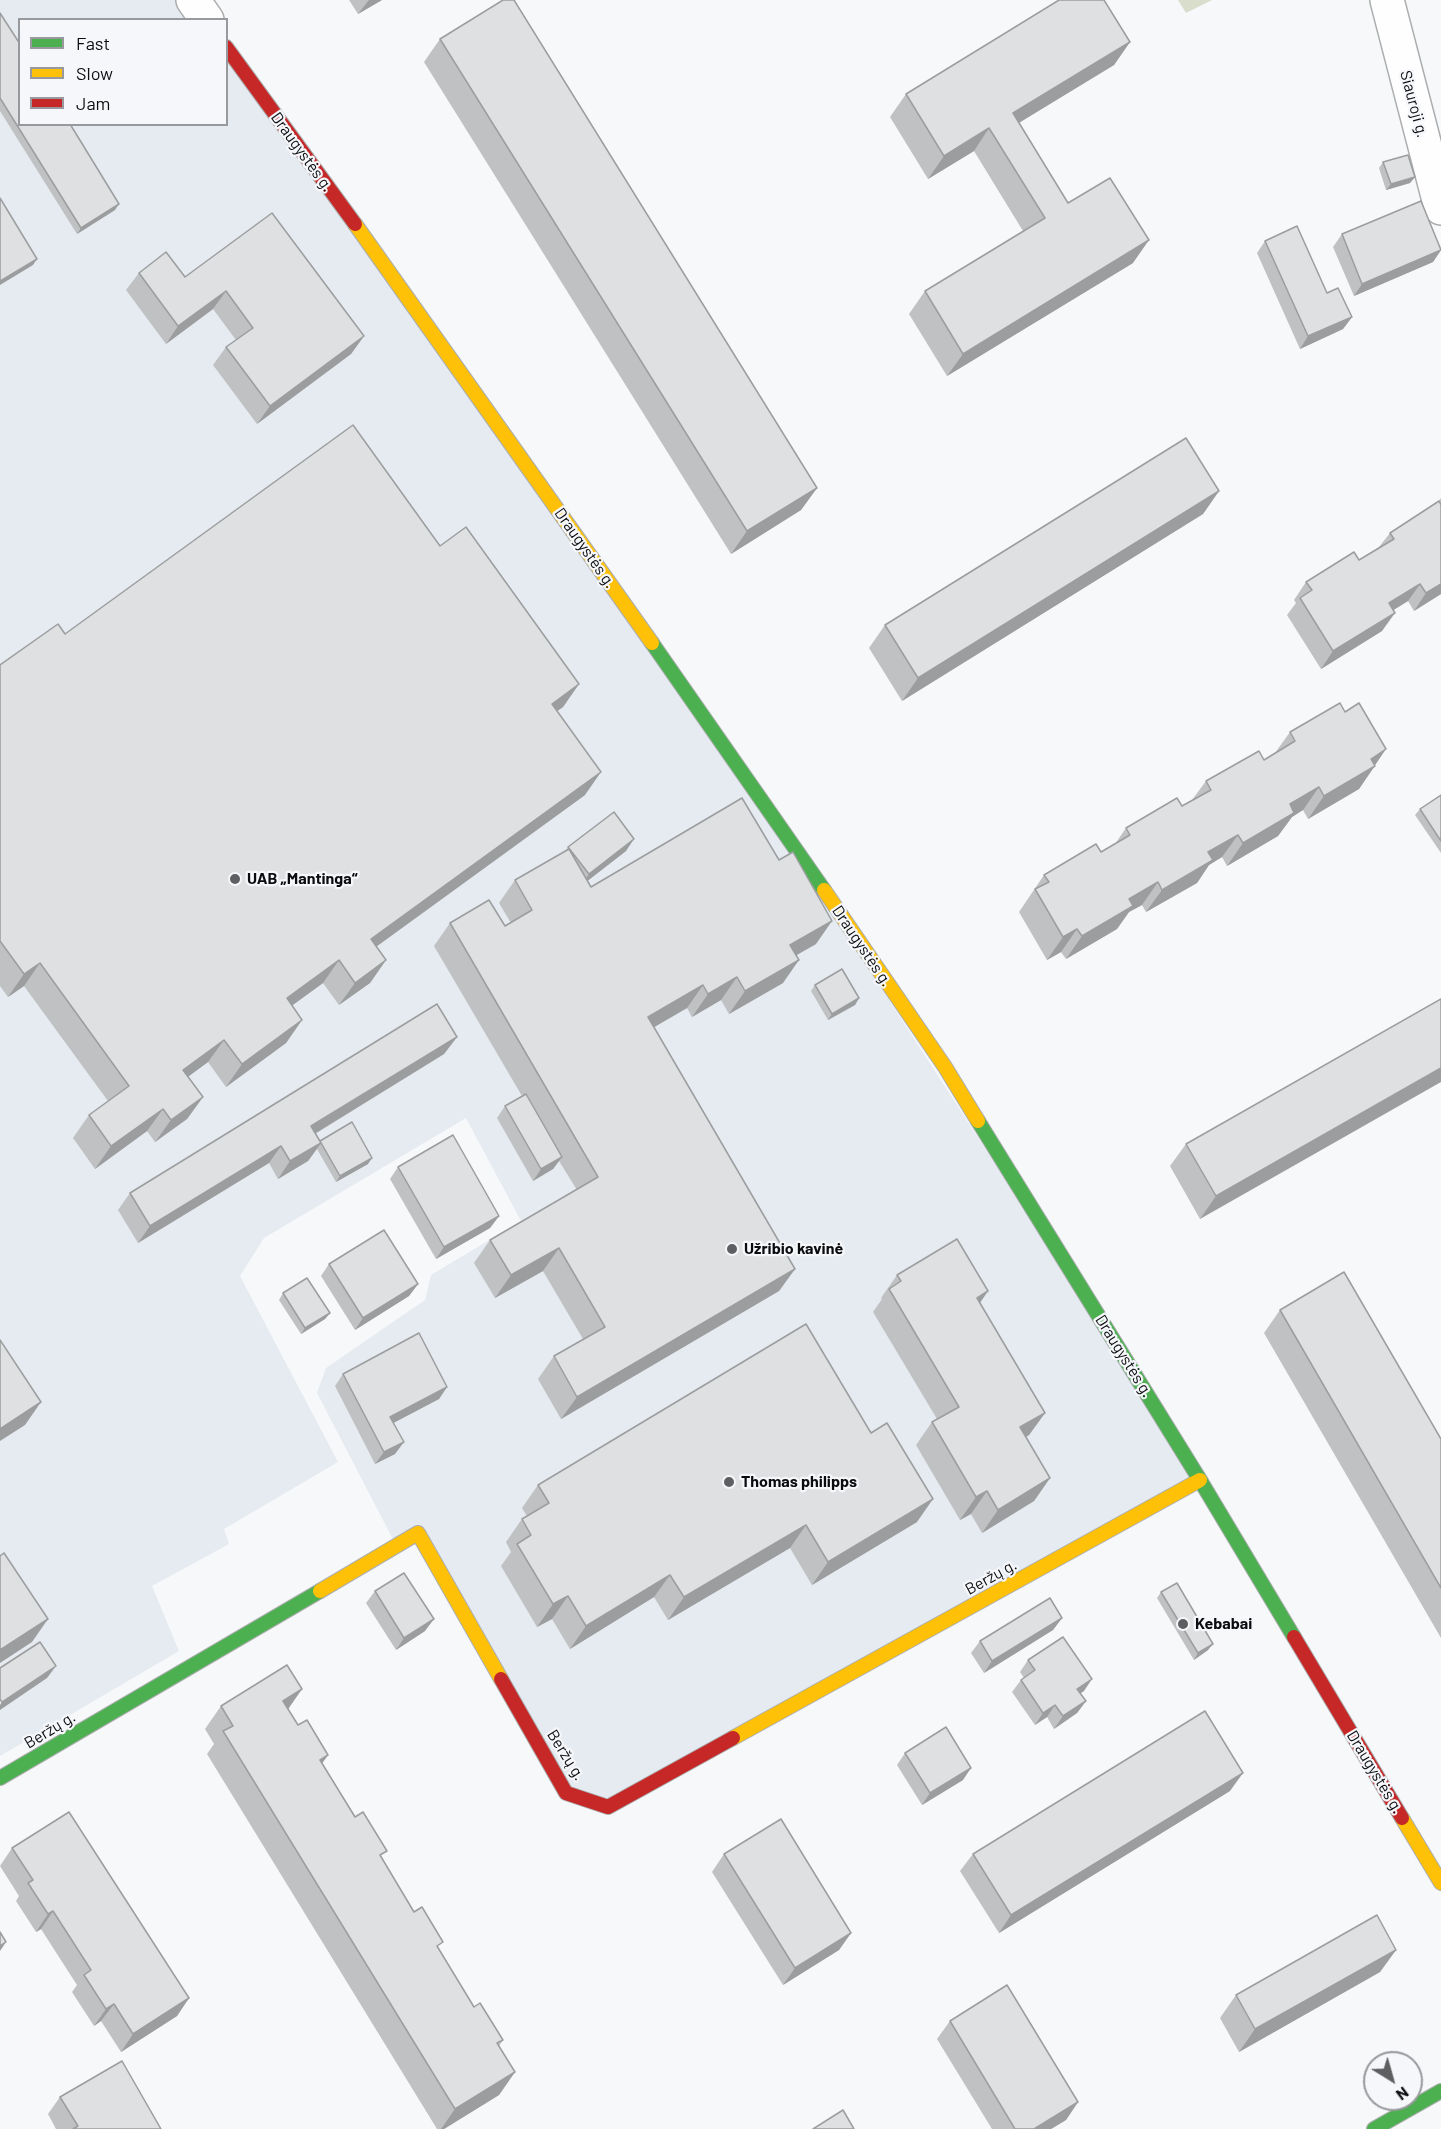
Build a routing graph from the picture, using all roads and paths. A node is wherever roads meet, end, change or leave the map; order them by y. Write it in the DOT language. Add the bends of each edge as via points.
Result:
graph roads {
  1 [pos="193,0"];
  2 [pos="1387,0"];
  3 [pos="206,18"];
  4 [pos="228,50"];
  5 [pos="1441,208"];
  6 [pos="1200,1480"];
  7 [pos="0,1778"];
  8 [pos="1441,1883"];
  9 [pos="1441,2091"];
  10 [pos="1374,2129"];
  1 -- 3 [label="street"];
  2 -- 5 [label="street, Siauroji g."];
  4 -- 6 [label="street, Draugystės g." via="712,727 945,1067"];
  6 -- 7 [label="street, Beržų g." via="608,1807 567,1793 418,1533"];
  6 -- 8 [label="street, Draugystės g."];
  9 -- 10 [label="street"];
}
